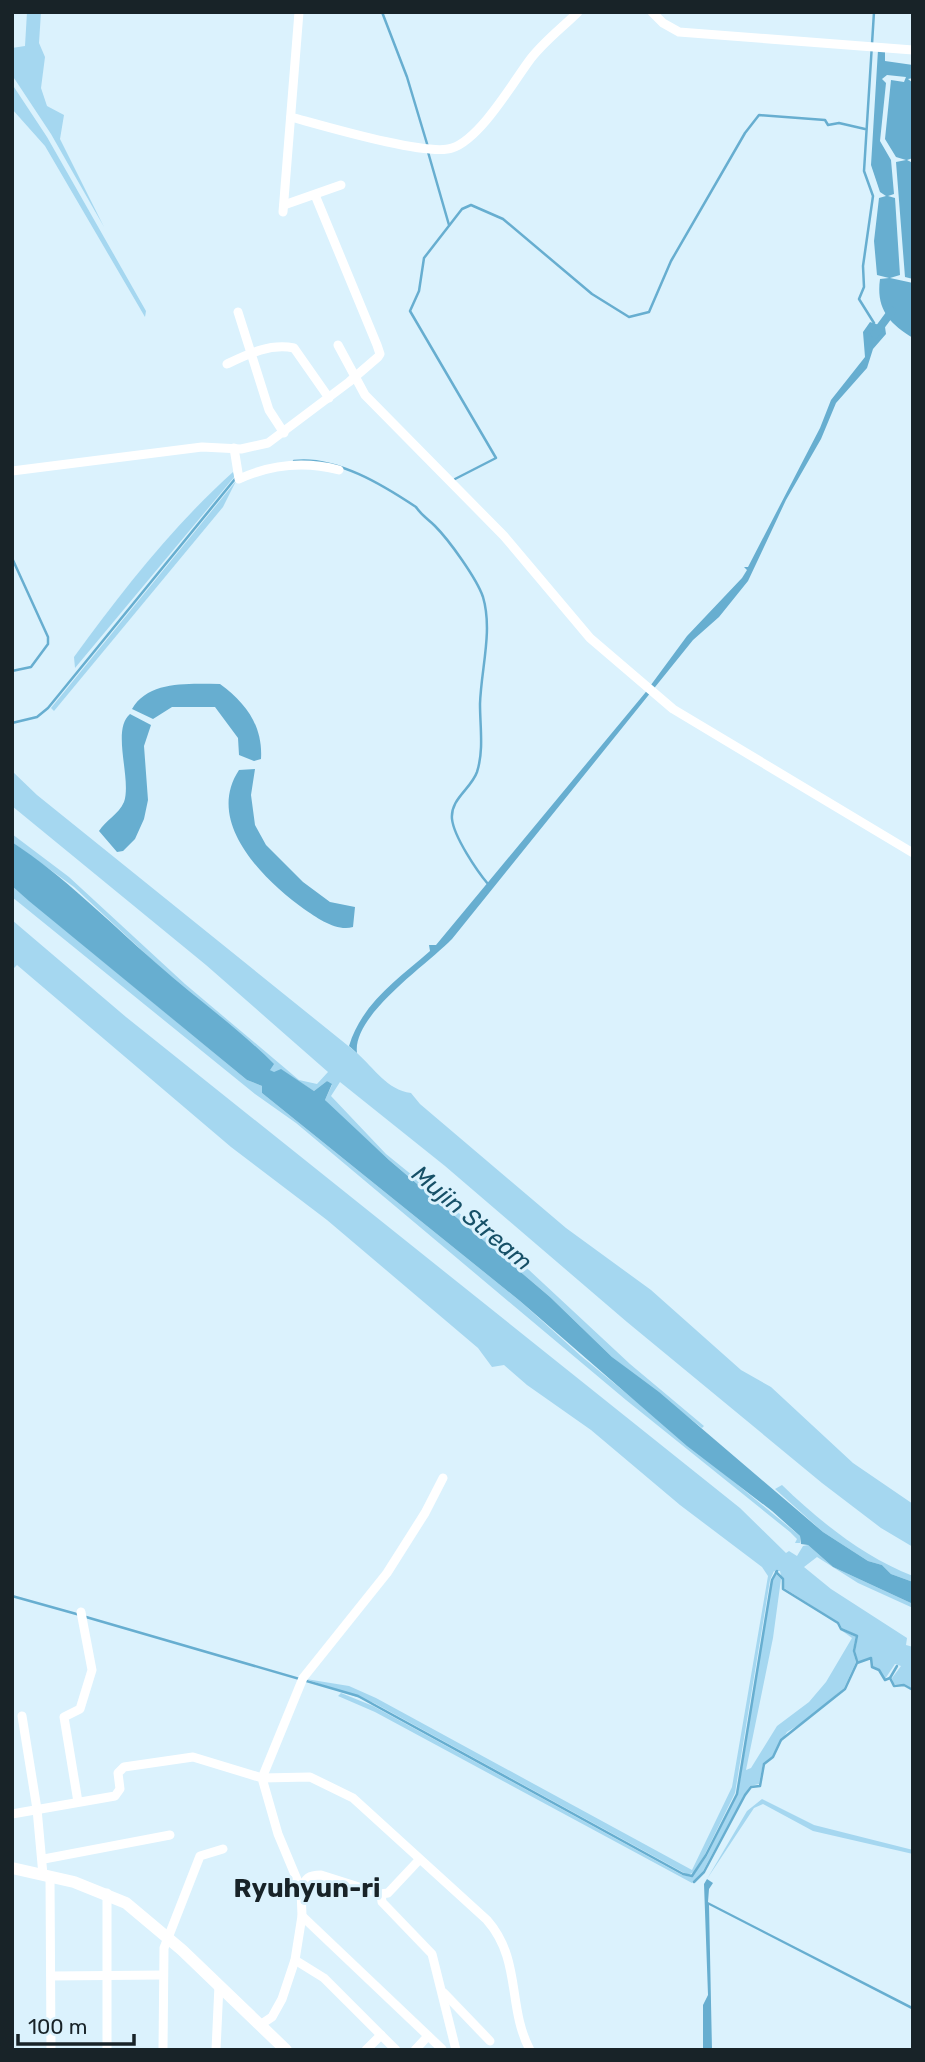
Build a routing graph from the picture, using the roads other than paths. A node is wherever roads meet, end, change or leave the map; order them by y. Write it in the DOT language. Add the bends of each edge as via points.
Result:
graph roads {
  1 [pos="299,12"];
  2 [pos="578,12"];
  3 [pos="652,12"];
  4 [pos="913,50"];
  5 [pos="291,117"];
  6 [pos="341,185"];
  7 [pos="315,195"];
  8 [pos="238,312"];
  9 [pos="338,345"];
  10 [pos="249,353"];
  11 [pos="227,364"];
  12 [pos="354,377"];
  13 [pos="329,398"];
  14 [pos="284,433"];
  15 [pos="234,448"];
  16 [pos="339,470"];
  17 [pos="12,471"];
  18 [pos="913,853"];
  19 [pos="443,1478"];
  20 [pos="81,1616"];
  21 [pos="22,1716"];
  22 [pos="262,1778"];
  23 [pos="78,1802"];
  24 [pos="37,1809"];
  25 [pos="12,1814"];
  26 [pos="170,1835"];
  27 [pos="223,1849"];
  28 [pos="44,1859"];
  29 [pos="419,1860"];
  30 [pos="12,1868"];
  31 [pos="47,1875"];
  32 [pos="301,1889"];
  33 [pos="107,1894"];
  34 [pos="381,1894"];
  35 [pos="302,1916"];
  36 [pos="167,1938"];
  37 [pos="295,1960"];
  38 [pos="107,1975"];
  39 [pos="163,1975"];
  40 [pos="51,1976"];
  41 [pos="219,1985"];
  42 [pos="443,1992"];
  43 [pos="260,2025"];
  44 [pos="381,2035"];
  45 [pos="428,2036"];
  46 [pos="491,2040"];
  47 [pos="442,2049"];
  48 [pos="51,2050"];
  49 [pos="107,2050"];
  50 [pos="163,2050"];
  51 [pos="216,2050"];
  52 [pos="286,2050"];
  53 [pos="366,2050"];
  54 [pos="396,2050"];
  55 [pos="415,2050"];
  56 [pos="456,2050"];
  57 [pos="530,2050"];
  1 -- 5 [label="street"];
  2 -- 5 [label="street" via="529,60 499,102 455,148 431,149"];
  3 -- 4 [label="street" via="679,32"];
  5 -- 7 [label="street" via="283,209"];
  6 -- 7 [label="street"];
  7 -- 12 [label="street" via="380,354"];
  8 -- 10 [label="street"];
  9 -- 12 [label="street"];
  10 -- 11 [label="street"];
  10 -- 13 [label="street" via="276,346 294,348"];
  10 -- 14 [label="street" via="269,410"];
  12 -- 13 [label="street"];
  12 -- 18 [label="street" via="365,395 504,536 590,638 652,692"];
  13 -- 14 [label="street"];
  14 -- 15 [label="street" via="268,443"];
  15 -- 16 [label="street" via="238,476 302,463"];
  15 -- 17 [label="street" via="202,447"];
  19 -- 22 [label="street" via="387,1573 302,1680"];
  20 -- 23 [label="street" via="92,1670 80,1709 64,1717"];
  21 -- 24 [label="street"];
  22 -- 23 [label="street" via="181,1757 124,1766 118,1773 116,1796"];
  22 -- 29 [label="street" via="302,1776 333,1786 353,1798"];
  22 -- 32 [label="street" via="278,1835"];
  23 -- 24 [label="street"];
  24 -- 25 [label="street"];
  24 -- 28 [label="street"];
  26 -- 28 [label="street"];
  27 -- 36 [label="street" via="200,1856"];
  28 -- 31 [label="street"];
  29 -- 34 [label="street"];
  29 -- 57 [label="street" via="500,1935"];
  30 -- 31 [label="main road"];
  31 -- 33 [label="main road"];
  31 -- 40 [label="street"];
  32 -- 34 [label="street" via="311,1875 321,1875"];
  32 -- 35 [label="street"];
  33 -- 36 [label="main road" via="126,1903"];
  33 -- 38 [label="street"];
  34 -- 42 [label="street" via="382,1902 432,1954"];
  35 -- 37 [label="street"];
  35 -- 45 [label="street"];
  36 -- 39 [label="street"];
  36 -- 41 [label="main road"];
  37 -- 43 [label="street" via="272,2017"];
  37 -- 44 [label="street" via="324,1979"];
  38 -- 39 [label="street"];
  38 -- 40 [label="street"];
  38 -- 49 [label="street"];
  39 -- 50 [label="street"];
  40 -- 48 [label="street"];
  41 -- 43 [label="main road"];
  41 -- 51 [label="street"];
  42 -- 46 [label="street"];
  42 -- 56 [label="street"];
  43 -- 52 [label="main road"];
  44 -- 53 [label="street"];
  44 -- 54 [label="street"];
  45 -- 47 [label="street"];
  45 -- 55 [label="street"];
}
